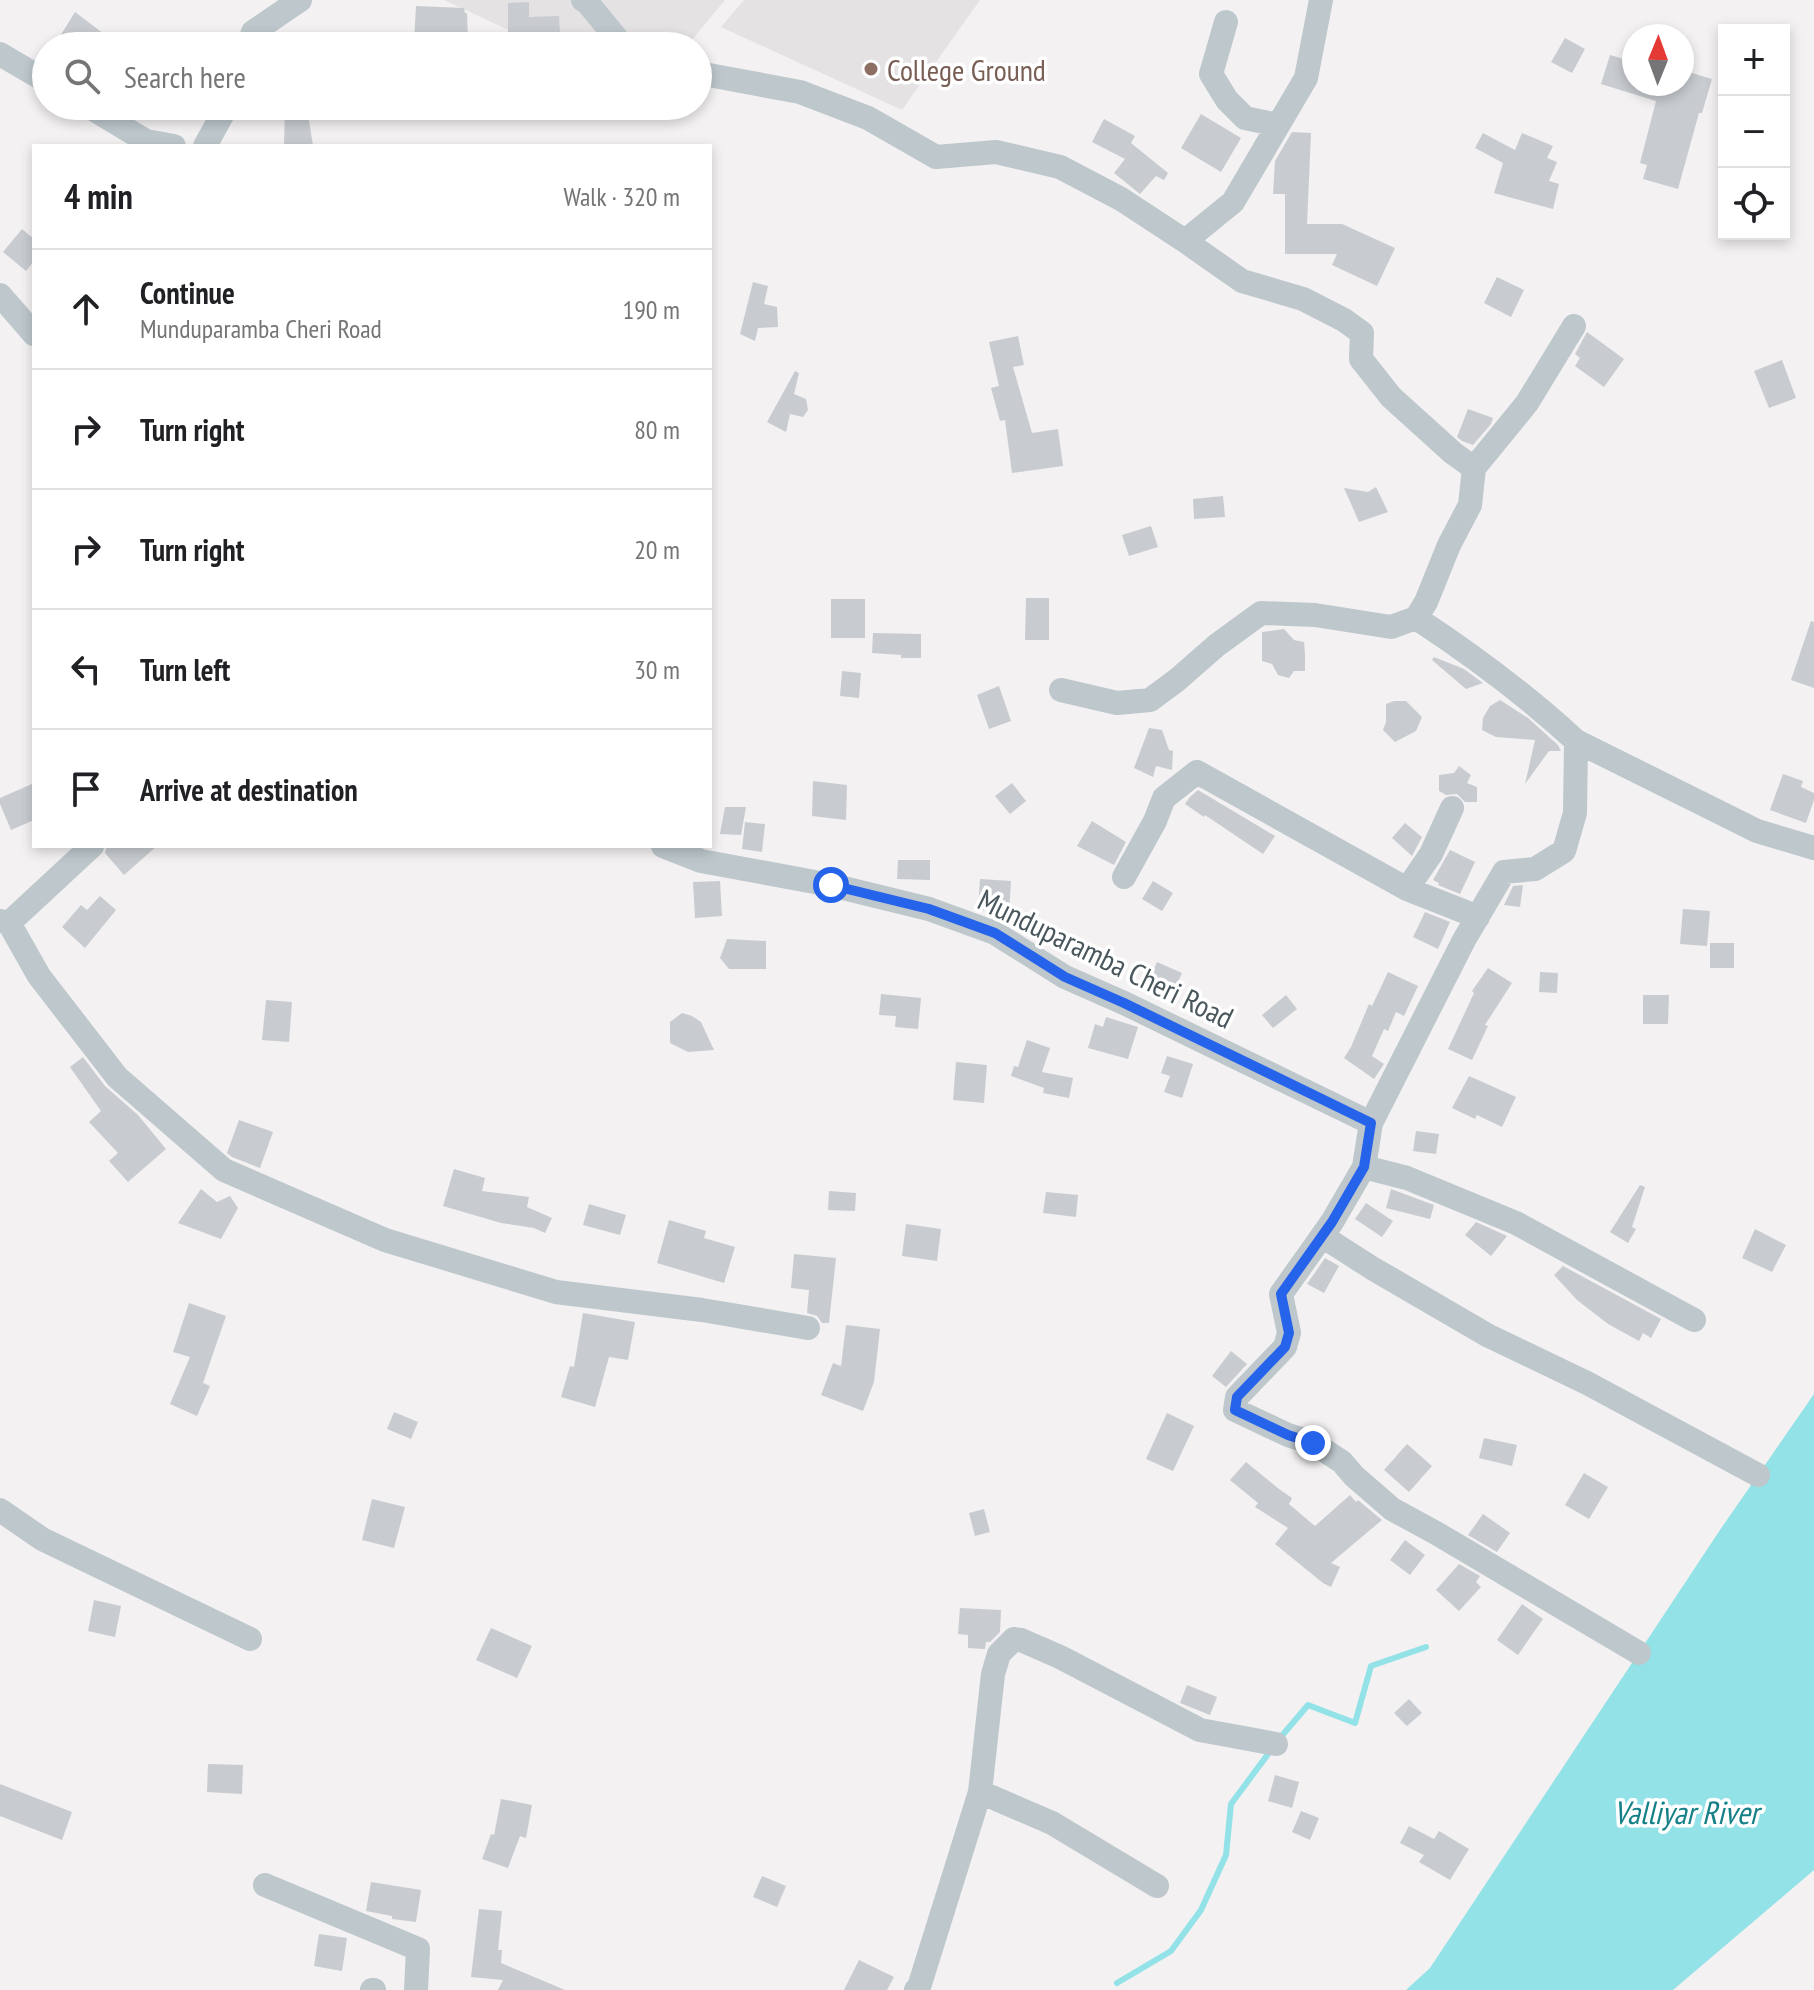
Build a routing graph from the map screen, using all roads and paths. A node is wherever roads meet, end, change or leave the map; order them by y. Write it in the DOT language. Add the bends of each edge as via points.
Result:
graph roads {
  1 [pos="300,0"];
  2 [pos="583,0"];
  3 [pos="1321,0"];
  4 [pos="1226,22"];
  5 [pos="253,32"];
  6 [pos="611,32"];
  7 [pos="0,54"];
  8 [pos="32,73"];
  9 [pos="712,76"];
  10 [pos="111,120"];
  11 [pos="219,120"];
  12 [pos="1278,125"];
  13 [pos="163,144"];
  14 [pos="206,144"];
  15 [pos="1185,241"];
  16 [pos="0,295"];
  17 [pos="1574,326"];
  18 [pos="32,332"];
  19 [pos="1474,468"];
  20 [pos="1416,618"];
  21 [pos="1061,690"];
  22 [pos="1576,741"];
  23 [pos="1452,808"];
  24 [pos="90,848"];
  25 [pos="668,848"];
  26 [pos="1814,848"];
  27 [pos="1124,877"];
  28 [pos="1407,889"];
  29 [pos="1478,917"];
  30 [pos="4,922"];
  31 [pos="1371,1123"];
  32 [pos="1364,1167"];
  33 [pos="1322,1236"];
  34 [pos="1694,1320"];
  35 [pos="808,1328"];
  36 [pos="1758,1475"];
  37 [pos="0,1510"];
  38 [pos="250,1639"];
  39 [pos="1639,1653"];
  40 [pos="1276,1744"];
  41 [pos="980,1792"];
  42 [pos="265,1885"];
  43 [pos="1157,1886"];
  44 [pos="416,1990"];
  45 [pos="916,1990"];
  1 -- 5 [label="street"];
  2 -- 6 [label="street"];
  3 -- 12 [label="street" via="1306,78"];
  4 -- 12 [label="street" via="1211,74 1245,118"];
  7 -- 8 [label="street"];
  9 -- 15 [label="street" via="800,92 868,118 936,157 996,152 1060,167"];
  10 -- 13 [label="street" via="146,141"];
  11 -- 14 [label="street"];
  12 -- 15 [label="street" via="1233,202"];
  15 -- 19 [label="street" via="1242,281 1303,299 1362,333 1361,359 1391,397"];
  16 -- 18 [label="street"];
  17 -- 19 [label="street" via="1527,403"];
  19 -- 20 [label="street" via="1470,505"];
  20 -- 21 [label="street" via="1391,627 1261,613 1150,700 1117,703"];
  20 -- 22 [label="street" via="1471,654"];
  22 -- 26 [label="street" via="1757,831"];
  22 -- 29 [label="street" via="1575,813 1564,851 1535,869 1504,872"];
  23 -- 28 [label="street"];
  24 -- 30 [label="street"];
  25 -- 31 [label="street, Munduparamba Cheri Road" via="701,861 929,909 995,933 1065,977"];
  27 -- 28 [label="street" via="1164,798 1197,772"];
  28 -- 29 [label="street"];
  29 -- 31 [label="street"];
  30 -- 35 [label="street" via="117,1077 224,1170 385,1240 556,1292"];
  31 -- 32 [label="street"];
  32 -- 33 [label="street"];
  32 -- 34 [label="street" via="1407,1178 1516,1223"];
  33 -- 36 [label="street" via="1489,1336"];
  33 -- 39 [label="street" via="1281,1294 1289,1333 1285,1347 1237,1397 1235,1410 1313,1443 1342,1462 1392,1509"];
  37 -- 38 [label="street" via="42,1539"];
  40 -- 41 [label="street" via="1200,1730 1060,1657 1014,1639 999,1654 993,1674"];
  41 -- 43 [label="street" via="1052,1823"];
  41 -- 45 [label="street"];
  42 -- 44 [label="street" via="418,1949"];
}
